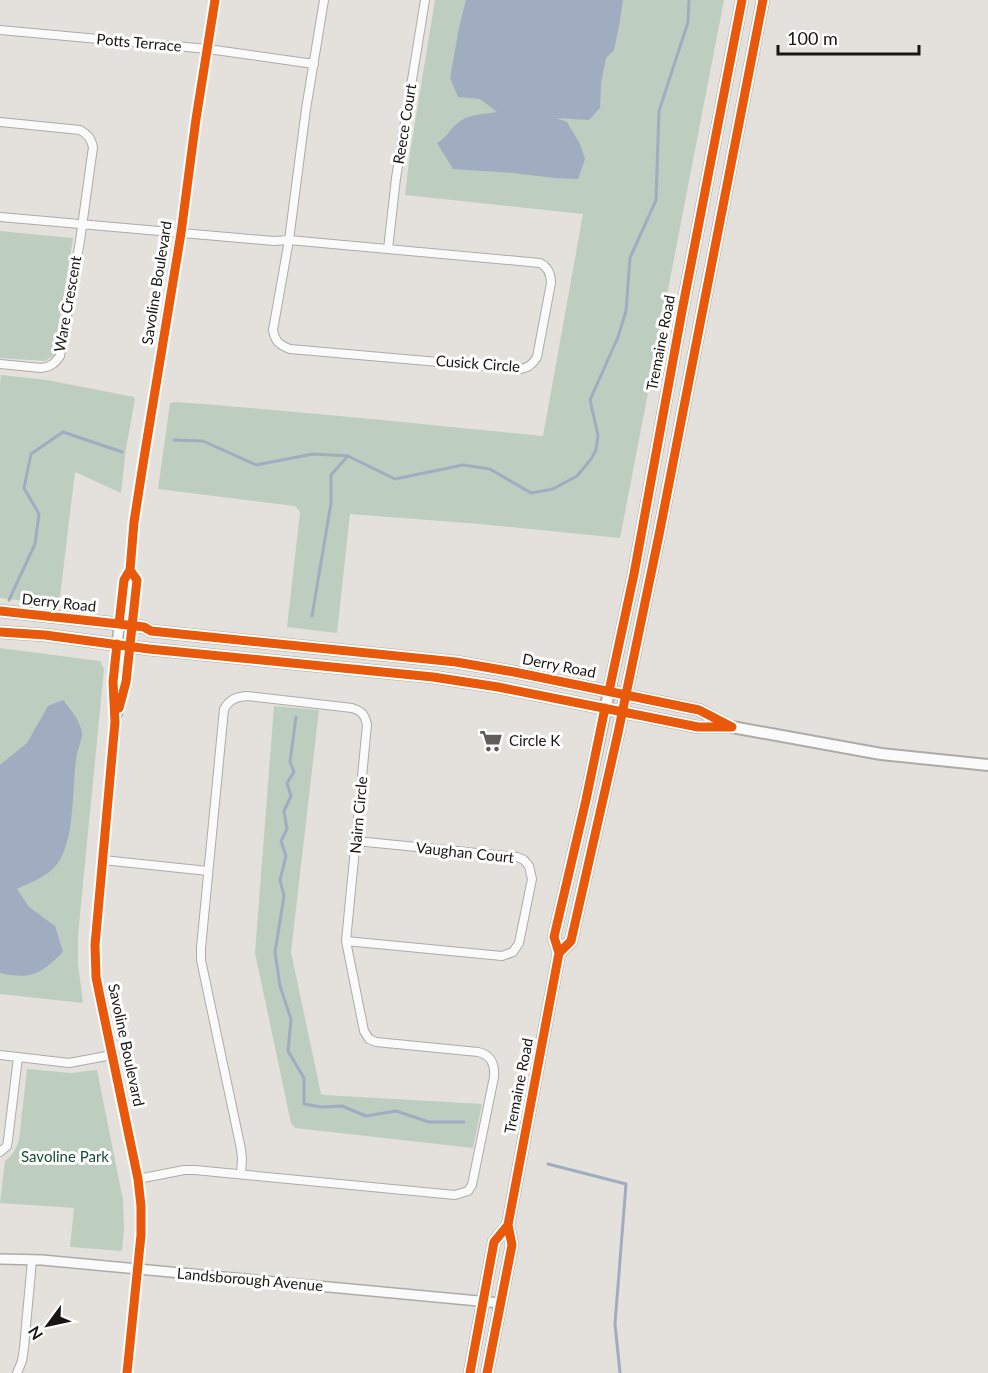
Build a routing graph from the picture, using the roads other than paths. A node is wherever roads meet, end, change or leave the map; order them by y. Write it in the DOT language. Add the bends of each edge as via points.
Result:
graph roads {
  1 [pos="215,0"];
  2 [pos="324,0"];
  3 [pos="425,0"];
  4 [pos="742,0"];
  5 [pos="763,0"];
  6 [pos="0,30"];
  7 [pos="207,49"];
  8 [pos="314,64"];
  9 [pos="0,122"];
  10 [pos="0,217"];
  11 [pos="82,225"];
  12 [pos="181,233"];
  13 [pos="289,240"];
  14 [pos="388,249"];
  15 [pos="0,364"];
  16 [pos="130,570"];
  17 [pos="0,612"];
  18 [pos="119,624"];
  19 [pos="132,626"];
  20 [pos="0,632"];
  21 [pos="117,644"];
  22 [pos="130,645"];
  23 [pos="609,691"];
  24 [pos="626,694"];
  25 [pos="605,708"];
  26 [pos="622,712"];
  27 [pos="115,722"];
  28 [pos="732,727"];
  29 [pos="988,765"];
  30 [pos="356,842"];
  31 [pos="103,860"];
  32 [pos="208,871"];
  33 [pos="346,941"];
  34 [pos="559,953"];
  35 [pos="0,1055"];
  36 [pos="112,1055"];
  37 [pos="18,1057"];
  38 [pos="0,1152"];
  39 [pos="241,1174"];
  40 [pos="138,1179"];
  41 [pos="508,1225"];
  42 [pos="0,1259"];
  43 [pos="32,1260"];
  44 [pos="138,1269"];
  45 [pos="484,1302"];
  46 [pos="500,1304"];
  47 [pos="17,1373"];
  48 [pos="128,1373"];
  49 [pos="470,1373"];
  50 [pos="487,1373"];
  1 -- 7 [label="street, Savoline Boulevard"];
  2 -- 8 [label="street"];
  3 -- 14 [label="street, Reece Court"];
  4 -- 23 [label="main road, Tremaine Road"];
  5 -- 24 [label="main road, Tremaine Road"];
  6 -- 7 [label="street, Potts Terrace"];
  7 -- 8 [label="street, Potts Terrace"];
  7 -- 12 [label="street, Savoline Boulevard"];
  8 -- 13 [label="street"];
  9 -- 11 [label="street, Ware Crescent" via="80,130 92,141"];
  10 -- 11 [label="street, Cusick Circle"];
  11 -- 12 [label="street, Cusick Circle"];
  11 -- 15 [label="street, Ware Crescent" via="60,356 48,367"];
  12 -- 13 [label="street, Cusick Circle"];
  12 -- 16 [label="street, Savoline Boulevard" via="142,468"];
  13 -- 14 [label="street, Cusick Circle"];
  13 -- 14 [label="street, Cusick Circle" via="273,330 274,338 283,346 518,369 535,361 551,283 544,266"];
  16 -- 18 [label="street, Savoline Boulevard" via="124,580"];
  16 -- 19 [label="street, Savoline Boulevard" via="137,580"];
  17 -- 18 [label="main road, Derry Road"];
  18 -- 19 [label="main road, Derry Road"];
  18 -- 21 [label="street, Savoline Boulevard"];
  19 -- 22 [label="street, Savoline Boulevard"];
  19 -- 23 [label="main road, Derry Road" via="456,662"];
  20 -- 21 [label="main road, Derry Road"];
  21 -- 22 [label="main road, Derry Road"];
  21 -- 27 [label="street, Savoline Boulevard" via="113,682"];
  22 -- 25 [label="main road, Derry Road" via="433,677"];
  22 -- 27 [label="street, Savoline Boulevard" via="126,682"];
  23 -- 24 [label="main road, Derry Road"];
  23 -- 25 [label="main road, Tremaine Road"];
  24 -- 26 [label="main road, Tremaine Road"];
  24 -- 28 [label="main road, Derry Road" via="699,710"];
  25 -- 26 [label="main road, Derry Road"];
  25 -- 34 [label="main road, Tremaine Road" via="554,937"];
  26 -- 28 [label="main road, Derry Road" via="698,727"];
  26 -- 34 [label="main road, Tremaine Road" via="571,941"];
  27 -- 31 [label="street, Savoline Boulevard"];
  28 -- 29 [label="main road, Derry Road" via="881,754"];
  30 -- 32 [label="street, Nairn Circle" via="367,725 363,713 352,708 237,697 224,709"];
  30 -- 33 [label="street, Nairn Circle"];
  30 -- 33 [label="street, Vaughan Court" via="517,857 529,866 532,879 519,943 508,955"];
  31 -- 32 [label="street"];
  31 -- 36 [label="street, Savoline Boulevard" via="95,960"];
  32 -- 39 [label="street, Nairn Circle" via="201,960 241,1149"];
  33 -- 39 [label="street, Nairn Circle" via="364,1031 369,1039 484,1053 493,1061 494,1077 472,1185 456,1196"];
  34 -- 41 [label="main road, Tremaine Road"];
  35 -- 37 [label="street"];
  36 -- 37 [label="street" via="69,1063"];
  36 -- 40 [label="street, Savoline Boulevard"];
  37 -- 38 [label="street" via="7,1146"];
  39 -- 40 [label="street, Nairn Circle" via="184,1170"];
  40 -- 44 [label="street, Savoline Boulevard" via="142,1219"];
  41 -- 45 [label="main road, Tremaine Road" via="494,1242"];
  41 -- 46 [label="main road, Tremaine Road" via="512,1245"];
  42 -- 43 [label="street, Landsborough Avenue"];
  43 -- 44 [label="street, Landsborough Avenue"];
  43 -- 47 [label="street" via="24,1348"];
  44 -- 45 [label="street, Landsborough Avenue"];
  44 -- 48 [label="street, Savoline Boulevard"];
  45 -- 46 [label="street, Landsborough Avenue"];
  45 -- 49 [label="main road, Tremaine Road"];
  46 -- 50 [label="main road, Tremaine Road"];
}
